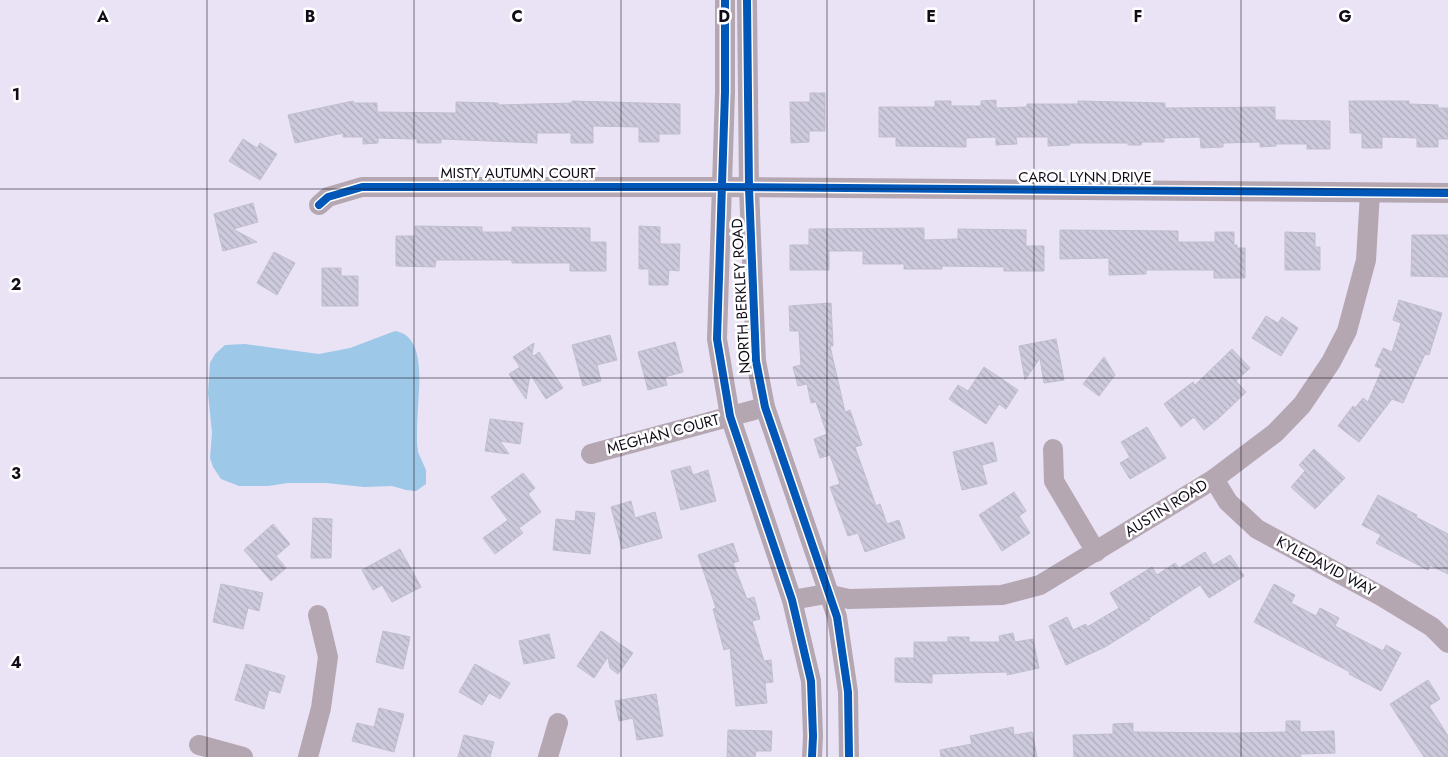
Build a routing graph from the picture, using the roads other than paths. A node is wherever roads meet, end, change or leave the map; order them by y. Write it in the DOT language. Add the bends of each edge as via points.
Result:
graph roads {
  1 [pos="725,0"];
  2 [pos="747,0"];
  3 [pos="722,187"];
  4 [pos="749,188"];
  5 [pos="1370,192"];
  6 [pos="1448,193"];
  7 [pos="319,204"];
  8 [pos="765,407"];
  9 [pos="730,416"];
  10 [pos="1053,449"];
  11 [pos="591,454"];
  12 [pos="1214,479"];
  13 [pos="1096,552"];
  14 [pos="830,595"];
  15 [pos="792,600"];
  16 [pos="318,615"];
  17 [pos="1448,643"];
  18 [pos="558,723"];
  19 [pos="199,745"];
  20 [pos="243,757"];
  21 [pos="308,757"];
  22 [pos="548,757"];
  23 [pos="812,757"];
  24 [pos="849,757"];
  1 -- 3 [label="street, NORTH BERKLEY ROAD"];
  2 -- 4 [label="street, NORTH BERKLEY ROAD"];
  3 -- 4 [label="street, CAROL LYNN DRIVE"];
  3 -- 7 [label="street, MISTY AUTUMN COURT" via="362,187 328,197"];
  3 -- 9 [label="street, NORTH BERKLEY ROAD" via="717,339"];
  4 -- 5 [label="street, CAROL LYNN DRIVE"];
  4 -- 8 [label="street, NORTH BERKLEY ROAD" via="756,361"];
  5 -- 6 [label="street, CAROL LYNN DRIVE"];
  5 -- 12 [label="street, AUSTIN ROAD" via="1366,260 1347,331 1331,362 1302,405 1276,433"];
  8 -- 9 [label="street, MEGHAN COURT"];
  8 -- 14 [label="street, NORTH BERKLEY ROAD"];
  9 -- 11 [label="street, MEGHAN COURT"];
  9 -- 15 [label="street, NORTH BERKLEY ROAD"];
  10 -- 13 [label="street" via="1054,481"];
  12 -- 13 [label="street, AUSTIN ROAD"];
  12 -- 17 [label="street, KYLEDAVID WAY" via="1228,502 1257,529 1381,596 1432,627"];
  13 -- 14 [label="street, AUSTIN ROAD" via="1040,585 1002,595 849,599"];
  14 -- 15 [label="street, AUSTIN ROAD"];
  14 -- 24 [label="street, NORTH BERKLEY ROAD" via="837,617 848,692"];
  15 -- 23 [label="street, NORTH BERKLEY ROAD" via="811,681"];
  16 -- 21 [label="street" via="328,657 321,708"];
  18 -- 22 [label="street"];
  19 -- 20 [label="street"];
}
